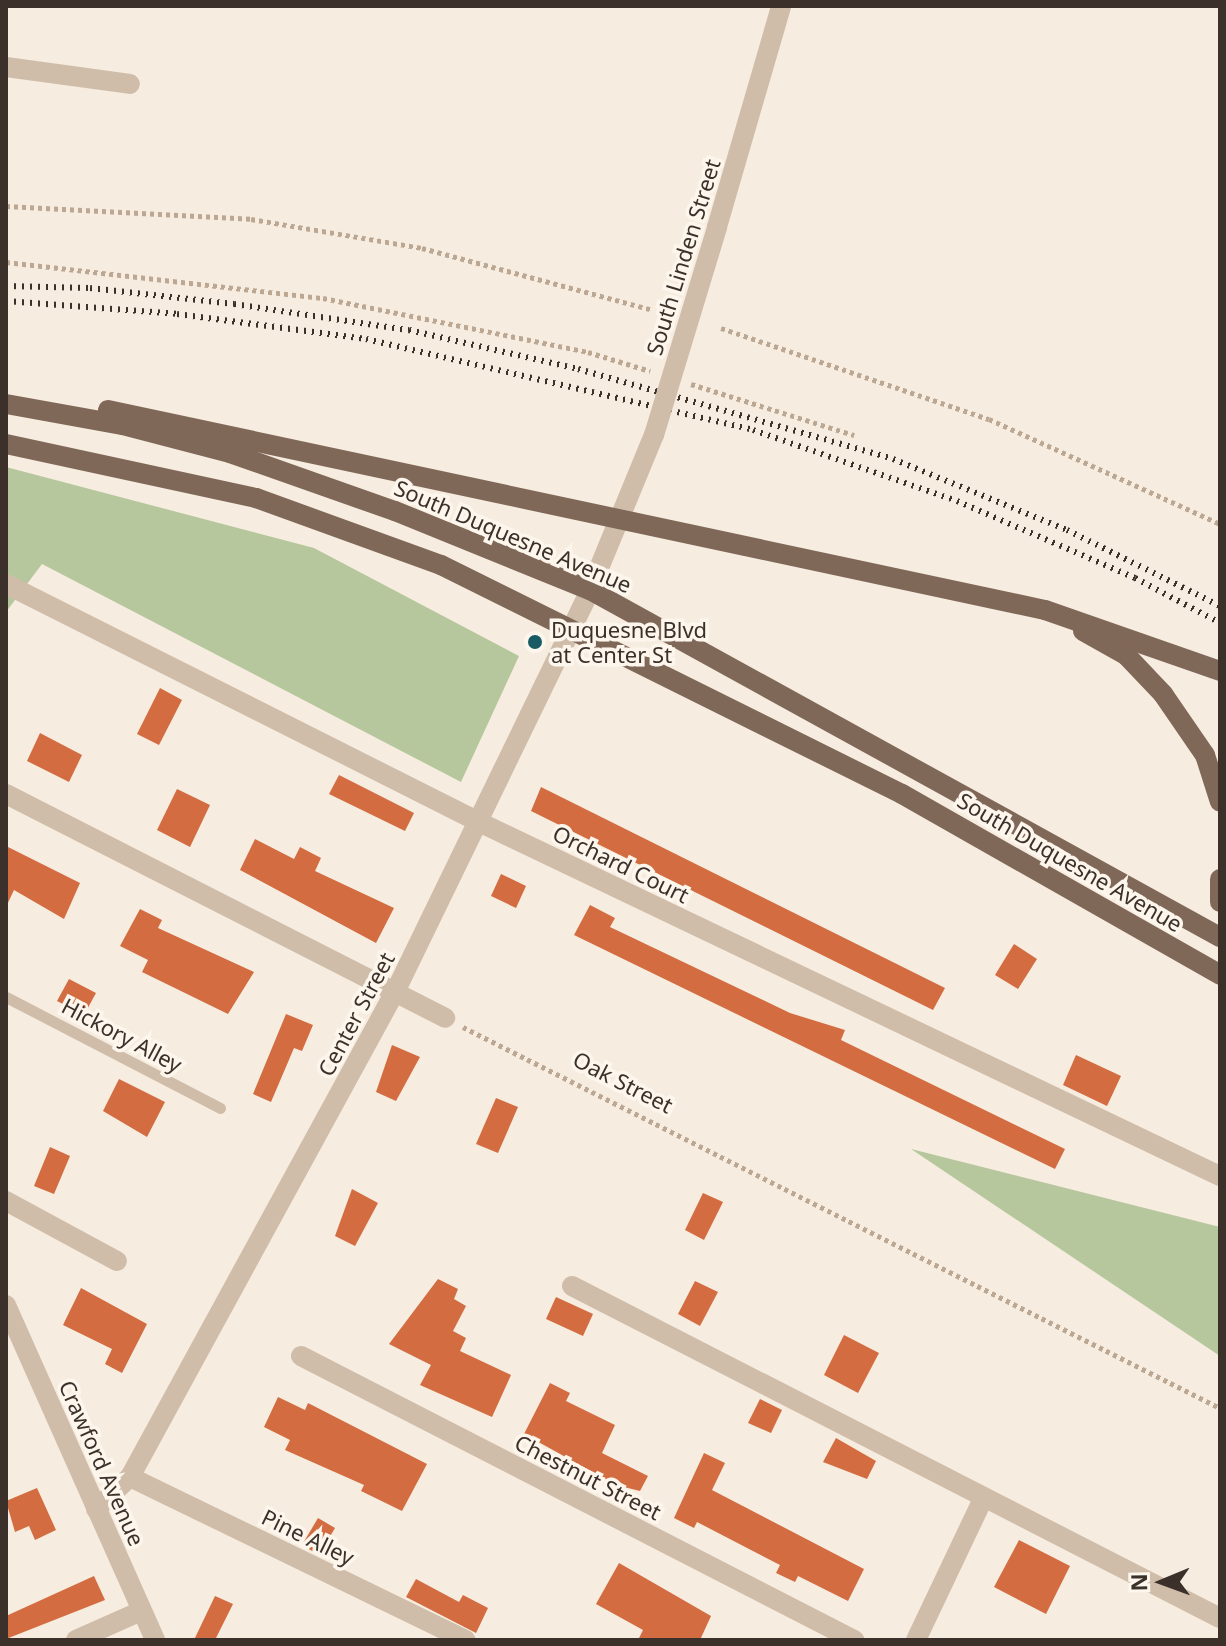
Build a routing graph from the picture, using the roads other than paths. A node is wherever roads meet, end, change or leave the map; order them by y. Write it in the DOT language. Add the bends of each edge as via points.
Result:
graph roads {
  1 [pos="781,6"];
  2 [pos="6,67"];
  3 [pos="130,84"];
  4 [pos="6,398"];
  5 [pos="6,404"];
  6 [pos="6,444"];
  7 [pos="623,519"];
  8 [pos="6,584"];
  9 [pos="590,590"];
  10 [pos="1045,610"];
  11 [pos="569,626"];
  12 [pos="1220,671"];
  13 [pos="6,794"];
  14 [pos="1220,802"];
  15 [pos="479,822"];
  16 [pos="1220,879"];
  17 [pos="1220,902"];
  18 [pos="1220,937"];
  19 [pos="1220,975"];
  20 [pos="397,988"];
  21 [pos="6,997"];
  22 [pos="445,1018"];
  23 [pos="220,1108"];
  24 [pos="1220,1176"];
  25 [pos="6,1201"];
  26 [pos="117,1261"];
  27 [pos="572,1286"];
  28 [pos="7,1312"];
  29 [pos="301,1356"];
  30 [pos="130,1477"];
  31 [pos="984,1497"];
  32 [pos="96,1509"];
  33 [pos="141,1611"];
  34 [pos="1220,1618"];
  35 [pos="76,1640"];
  36 [pos="155,1640"];
  37 [pos="465,1640"];
  38 [pos="854,1640"];
  39 [pos="916,1640"];
  1 -- 7 [label="street, South Linden Street, bridge" via="654,435"];
  2 -- 3 [label="street"];
  4 -- 7 [label="main road" via="144,414"];
  5 -- 9 [label="main road, South Duquesne Avenue" via="123,425 230,453 395,511"];
  6 -- 11 [label="main road, South Duquesne Avenue" via="256,498 441,565"];
  7 -- 9 [label="street, Center Street"];
  7 -- 10 [label="main road"];
  8 -- 15 [label="street, Orchard Court"];
  9 -- 11 [label="street, Center Street"];
  9 -- 18 [label="main road, South Duquesne Avenue"];
  10 -- 12 [label="main road"];
  10 -- 14 [label="main road" via="1126,655 1163,694 1205,755"];
  11 -- 15 [label="street, Center Street"];
  11 -- 19 [label="main road, South Duquesne Avenue" via="902,794"];
  13 -- 20 [label="street"];
  15 -- 20 [label="street, Center Street"];
  15 -- 24 [label="street, Orchard Court"];
  16 -- 17 [label="main road"];
  20 -- 22 [label="street"];
  20 -- 30 [label="street, Center Street"];
  21 -- 23 [label="lane, Hickory Alley"];
  25 -- 26 [label="street"];
  27 -- 31 [label="street"];
  28 -- 32 [label="street, Crawford Avenue"];
  29 -- 38 [label="street, Chestnut Street"];
  30 -- 32 [label="street, Center Street"];
  30 -- 37 [label="street, Pine Alley"];
  31 -- 34 [label="street"];
  31 -- 39 [label="street"];
  32 -- 33 [label="street, Crawford Avenue"];
  33 -- 35 [label="street"];
  33 -- 36 [label="street, Crawford Avenue"];
}
